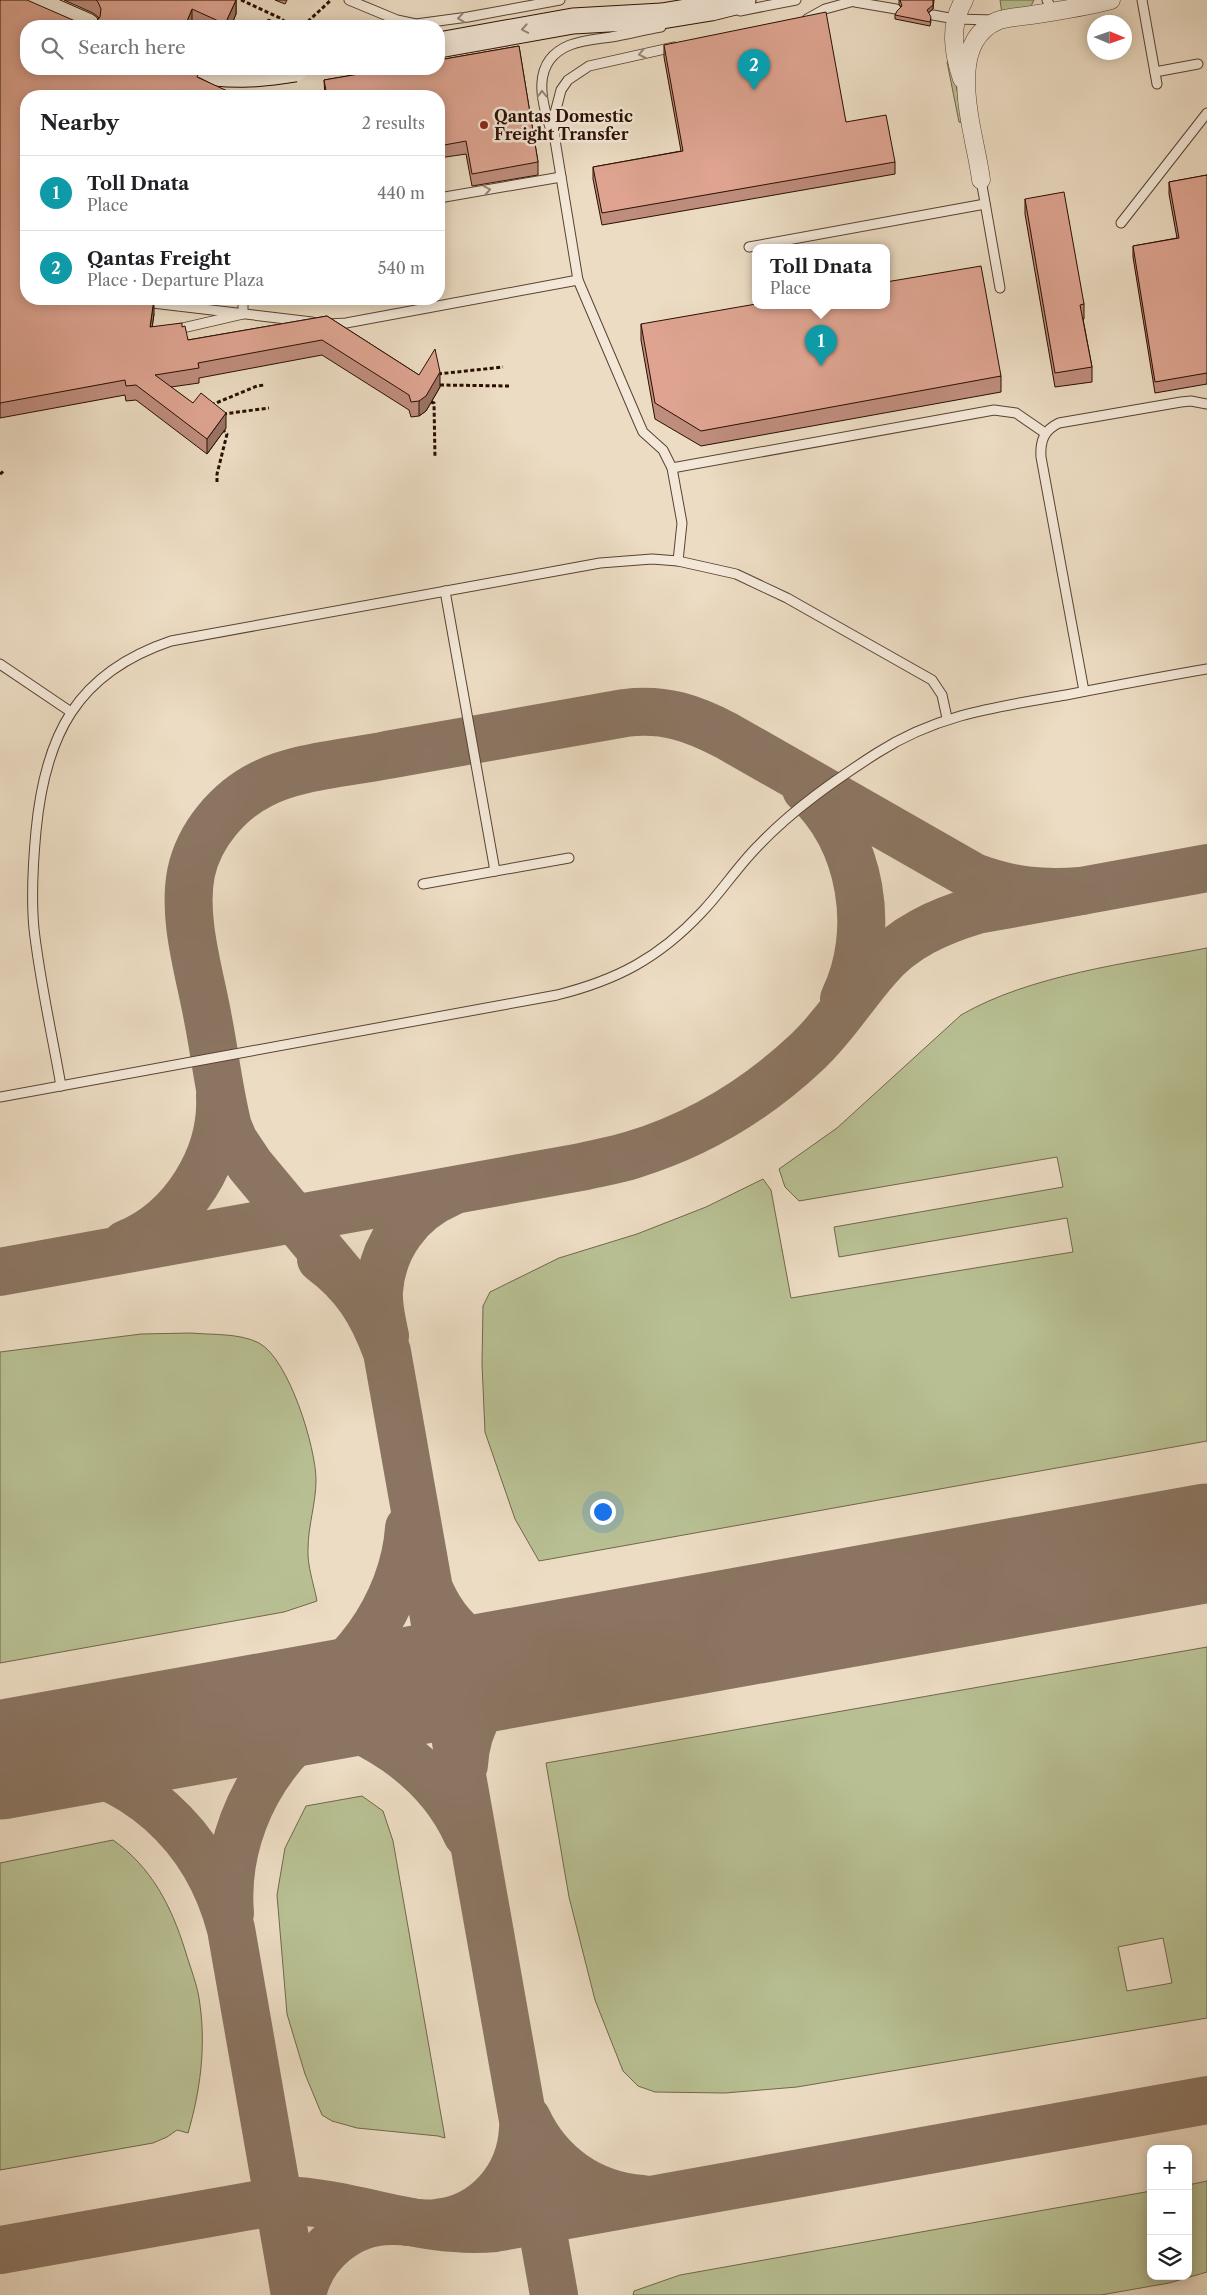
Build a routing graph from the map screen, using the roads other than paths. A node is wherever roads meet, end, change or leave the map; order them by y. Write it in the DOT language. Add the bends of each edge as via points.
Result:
graph roads {
  1 [pos="28,0"];
  2 [pos="349,0"];
  3 [pos="560,0"];
  4 [pos="742,0"];
  5 [pos="796,0"];
  6 [pos="964,0"];
  7 [pos="1047,0"];
  8 [pos="1110,0"];
  9 [pos="1142,0"];
  10 [pos="857,1"];
  11 [pos="896,10"];
  12 [pos="1062,10"];
  13 [pos="933,15"];
  14 [pos="955,19"];
  15 [pos="74,20"];
  16 [pos="397,20"];
  17 [pos="445,20"];
  18 [pos="998,20"];
  19 [pos="690,21"];
  20 [pos="794,23"];
  21 [pos="670,25"];
  22 [pos="445,44"];
  23 [pos="687,45"];
  24 [pos="1198,64"];
  25 [pos="1155,72"];
  26 [pos="239,75"];
  27 [pos="257,75"];
  28 [pos="1157,84"];
  29 [pos="966,93"];
  30 [pos="1207,113"];
  31 [pos="555,140"];
  32 [pos="561,177"];
  33 [pos="981,180"];
  34 [pos="445,197"];
  35 [pos="985,204"];
  36 [pos="1121,223"];
  37 [pos="765,244"];
  38 [pos="752,246"];
  39 [pos="749,247"];
  40 [pos="578,280"];
  41 [pos="1000,288"];
  42 [pos="170,305"];
  43 [pos="243,305"];
  44 [pos="443,305"];
  45 [pos="445,305"];
  46 [pos="243,314"];
  47 [pos="166,332"];
  48 [pos="1207,404"];
  49 [pos="1045,433"];
  50 [pos="672,468"];
  51 [pos="678,561"];
  52 [pos="444,592"];
  53 [pos="0,664"];
  54 [pos="1207,669"];
  55 [pos="1084,691"];
  56 [pos="71,712"];
  57 [pos="947,718"];
  58 [pos="570,858"];
  59 [pos="495,871"];
  60 [pos="424,884"];
  61 [pos="61,1086"];
  62 [pos="0,1097"];
  1 -- 15 [label="street"];
  16 -- 2 [label="lane, one-way"];
  3 -- 17 [label="lane, one-way"];
  4 -- 22 [label="street, one-way" via="662,16 573,21"];
  5 -- 19 [label="lane"];
  6 -- 14 [label="street"];
  7 -- 12 [label="lane" via="1051,8"];
  8 -- 12 [label="street"];
  9 -- 25 [label="lane"];
  10 -- 11 [label="lane"];
  10 -- 20 [label="lane" via="825,9"];
  12 -- 18 [label="street"];
  13 -- 14 [label="lane"];
  14 -- 18 [label="lane"];
  14 -- 29 [label="street" via="953,39"];
  18 -- 29 [label="street" via="986,28 972,46 966,68"];
  31 -- 21 [label="lane, one-way" via="542,106 541,93 546,68 552,58 560,50 578,43"];
  23 -- 31 [label="lane, one-way" via="599,62 577,72 568,80 557,100"];
  24 -- 25 [label="lane"];
  25 -- 28 [label="lane"];
  26 -- 27 [label="street, bridge"];
  29 -- 33 [label="street"];
  30 -- 36 [label="lane"];
  31 -- 32 [label="lane"];
  34 -- 32 [label="lane, one-way"];
  32 -- 40 [label="lane"];
  33 -- 35 [label="lane"];
  35 -- 37 [label="lane"];
  35 -- 41 [label="lane"];
  38 -- 39 [label="lane"];
  40 -- 45 [label="lane"];
  40 -- 50 [label="lane" via="643,432 663,450"];
  42 -- 46 [label="lane"];
  43 -- 46 [label="lane"];
  44 -- 46 [label="lane" via="346,323 317,323"];
  46 -- 47 [label="lane"];
  48 -- 49 [label="lane" via="1181,402 1059,423"];
  49 -- 50 [label="lane" via="1016,413 994,410"];
  49 -- 55 [label="lane" via="1041,457"];
  50 -- 51 [label="lane" via="682,523"];
  51 -- 52 [label="lane" via="652,559 600,563"];
  51 -- 57 [label="lane" via="719,569 756,582 932,680 942,695"];
  52 -- 56 [label="lane" via="171,641 140,652 112,670 84,695"];
  52 -- 59 [label="lane"];
  53 -- 56 [label="lane"];
  54 -- 55 [label="lane"];
  55 -- 57 [label="lane"];
  56 -- 61 [label="lane" via="54,744 43,777 33,877 34,930"];
  57 -- 61 [label="lane" via="898,740 784,821 679,935 652,956 594,986"];
  58 -- 59 [label="lane"];
  59 -- 60 [label="lane"];
  61 -- 62 [label="lane"];
}
